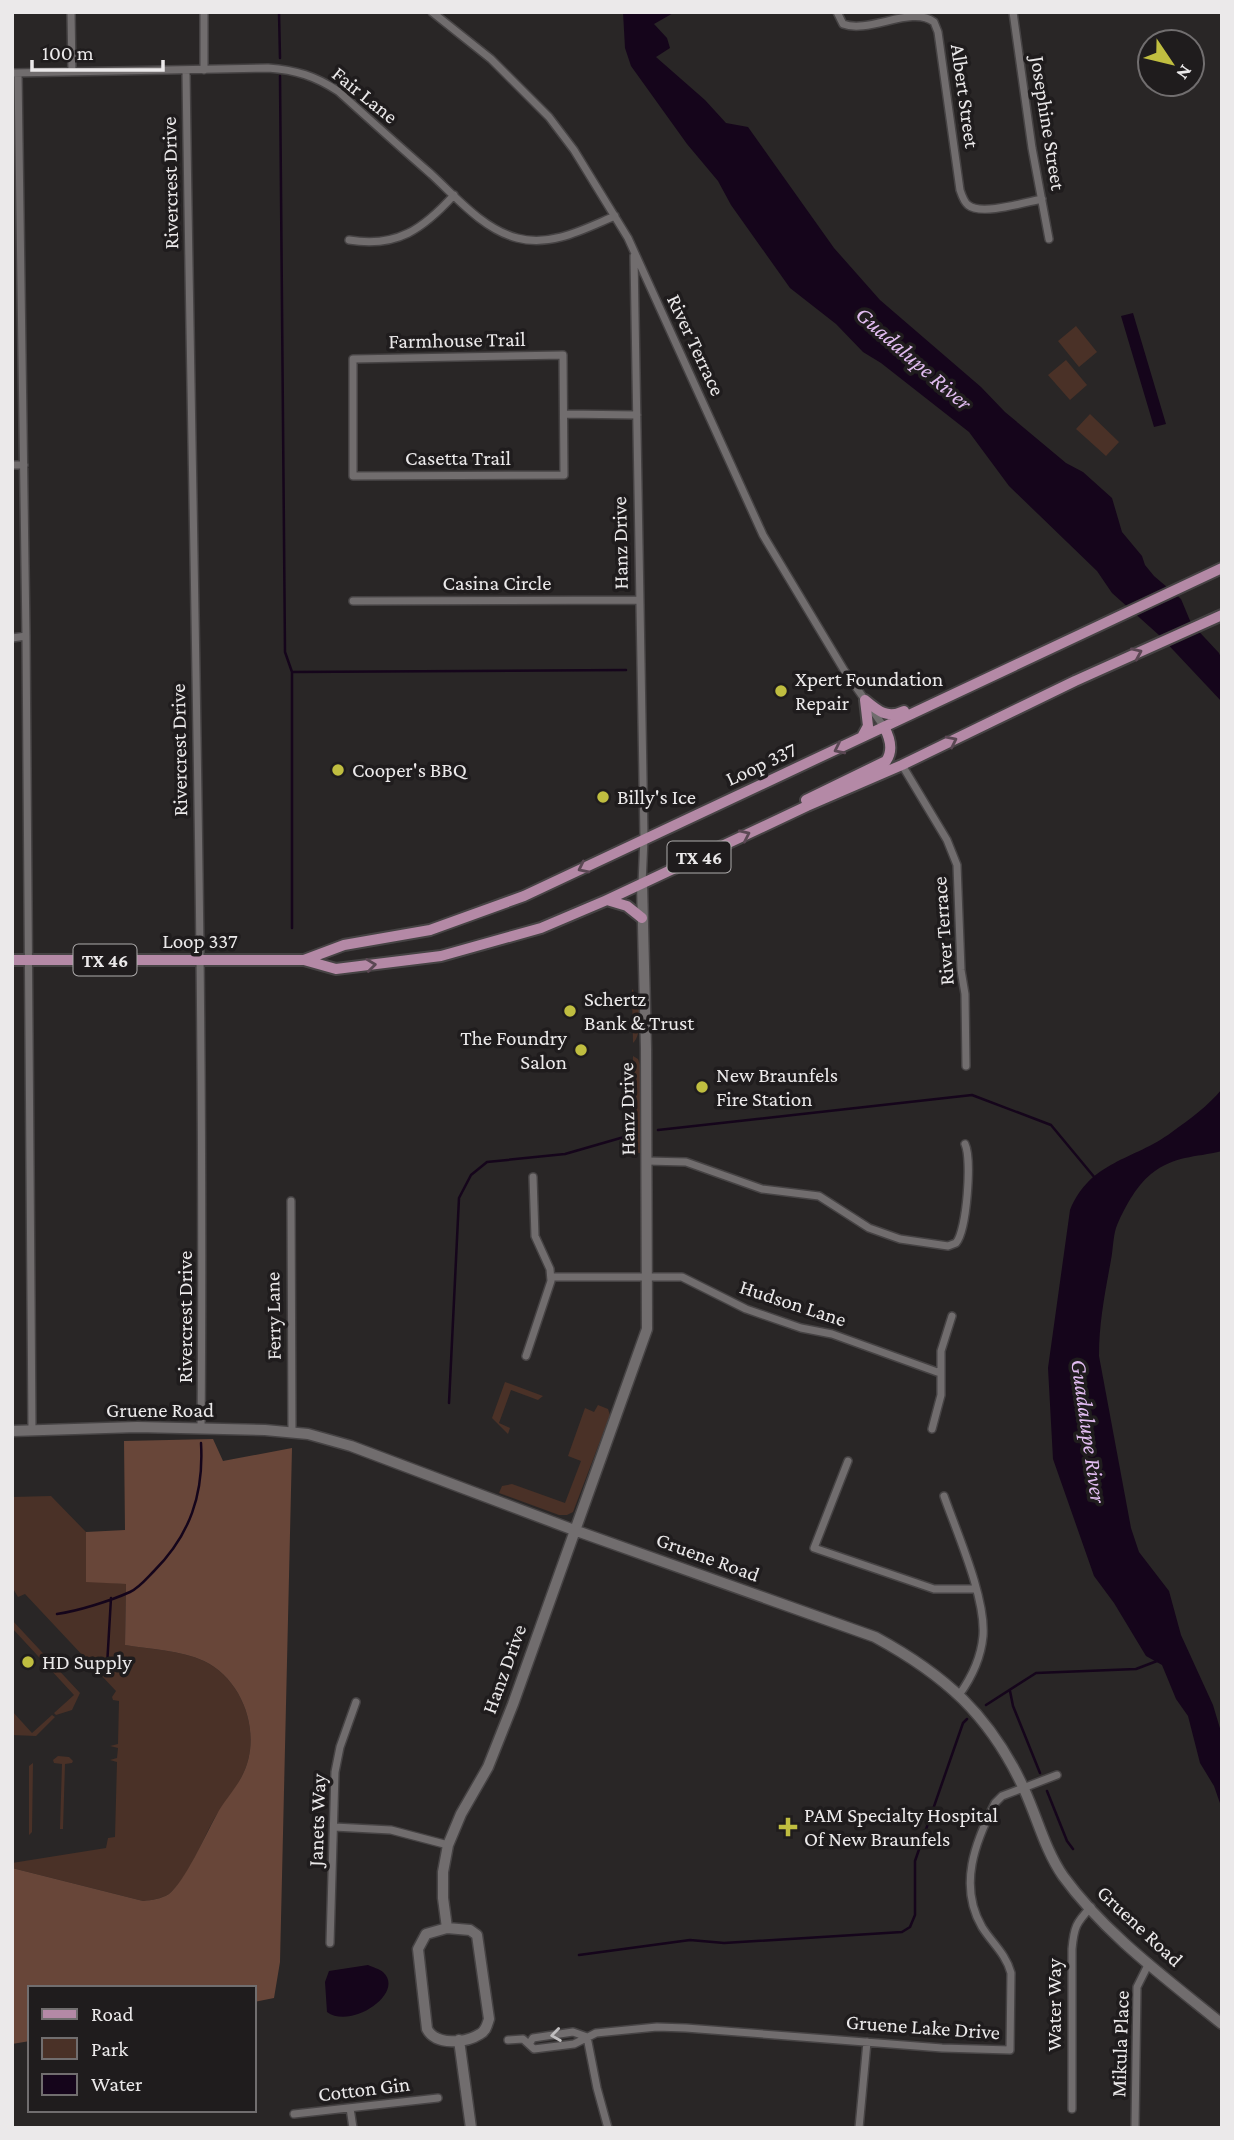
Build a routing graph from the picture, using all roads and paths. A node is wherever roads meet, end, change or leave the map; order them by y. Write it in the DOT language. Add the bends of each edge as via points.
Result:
graph roads {
  1 [pos="71,12"];
  2 [pos="204,12"];
  3 [pos="432,12"];
  4 [pos="837,12"];
  5 [pos="1013,12"];
  6 [pos="204,70"];
  7 [pos="186,71"];
  8 [pos="72,72"];
  9 [pos="15,73"];
  10 [pos="454,195"];
  11 [pos="1042,199"];
  12 [pos="615,216"];
  13 [pos="1049,239"];
  14 [pos="349,240"];
  15 [pos="634,252"];
  16 [pos="12,325"];
  17 [pos="22,325"];
  18 [pos="565,414"];
  19 [pos="637,415"];
  20 [pos="24,465"];
  21 [pos="12,466"];
  22 [pos="353,476"];
  23 [pos="1222,568"];
  24 [pos="640,600"];
  25 [pos="353,601"];
  26 [pos="1220,615"];
  27 [pos="26,636"];
  28 [pos="12,638"];
  29 [pos="980,682"];
  30 [pos="865,700"];
  31 [pos="884,727"];
  32 [pos="861,737"];
  33 [pos="902,765"];
  34 [pos="795,812"];
  35 [pos="644,838"];
  36 [pos="642,884"];
  37 [pos="607,900"];
  38 [pos="642,918"];
  39 [pos="12,960"];
  40 [pos="29,960"];
  41 [pos="304,960"];
  42 [pos="198,961"];
  43 [pos="966,1066"];
  44 [pos="965,1144"];
  45 [pos="647,1161"];
  46 [pos="533,1177"];
  47 [pos="291,1201"];
  48 [pos="648,1276"];
  49 [pos="551,1278"];
  50 [pos="952,1316"];
  51 [pos="526,1356"];
  52 [pos="940,1373"];
  53 [pos="201,1429"];
  54 [pos="932,1429"];
  55 [pos="12,1431"];
  56 [pos="32,1431"];
  57 [pos="292,1432"];
  58 [pos="848,1461"];
  59 [pos="944,1496"];
  60 [pos="573,1530"];
  61 [pos="975,1589"];
  62 [pos="959,1695"];
  63 [pos="356,1702"];
  64 [pos="1057,1774"];
  65 [pos="1023,1787"];
  66 [pos="334,1826"];
  67 [pos="448,1846"];
  68 [pos="1091,1908"];
  69 [pos="447,1928"];
  70 [pos="330,1943"];
  71 [pos="1149,1964"];
  72 [pos="1222,2024"];
  73 [pos="587,2037"];
  74 [pos="459,2040"];
  75 [pos="508,2040"];
  76 [pos="867,2042"];
  77 [pos="438,2098"];
  78 [pos="350,2108"];
  79 [pos="1072,2109"];
  80 [pos="294,2114"];
  81 [pos="353,2128"];
  82 [pos="471,2128"];
  83 [pos="608,2128"];
  84 [pos="859,2128"];
  85 [pos="1135,2128"];
  1 -- 8 [label="street"];
  2 -- 6 [label="street"];
  3 -- 12 [label="street, River Terrace" via="491,58 549,117"];
  4 -- 11 [label="street, Albert Street" via="843,24 854,27 922,16 934,22 966,204 986,209"];
  5 -- 11 [label="street, Josephine Street"];
  6 -- 7 [label="street, Fair Lane"];
  6 -- 10 [label="street, Fair Lane" via="296,70 322,80"];
  7 -- 8 [label="street, Fair Lane"];
  7 -- 42 [label="street, Rivercrest Drive"];
  8 -- 9 [label="street, Fair Lane"];
  9 -- 17 [label="street"];
  10 -- 12 [label="street, Fair Lane" via="494,228 529,240 567,236"];
  10 -- 14 [label="street" via="412,232 386,242"];
  11 -- 13 [label="street, Josephine Street"];
  12 -- 15 [label="street, River Terrace"];
  15 -- 19 [label="street, Hanz Drive"];
  15 -- 30 [label="street, River Terrace" via="762,535"];
  16 -- 17 [label="street"];
  17 -- 20 [label="street"];
  18 -- 19 [label="street"];
  18 -- 22 [label="street, Casetta Trail" via="564,475"];
  18 -- 22 [label="street, Farmhouse Trail" via="563,355 353,359"];
  19 -- 24 [label="street, Hanz Drive"];
  20 -- 21 [label="street"];
  20 -- 27 [label="street"];
  23 -- 29 [label="main road, Loop 337 / TX 46"];
  24 -- 25 [label="street, Casina Circle"];
  24 -- 35 [label="street, Hanz Drive"];
  33 -- 26 [label="main road, Loop 337 / TX 46, one-way"];
  27 -- 28 [label="street"];
  27 -- 40 [label="street"];
  29 -- 30 [label="main road" via="969,680 894,715 878,712"];
  29 -- 31 [label="main road, Loop 337 / TX 46"];
  30 -- 31 [label="street, River Terrace"];
  30 -- 32 [label="main road" via="868,726"];
  31 -- 32 [label="main road, Loop 337 / TX 46"];
  31 -- 34 [label="main road" via="891,743 886,761 801,802"];
  32 -- 35 [label="main road, Loop 337 / TX 46, one-way"];
  33 -- 34 [label="main road, Loop 337 / TX 46"];
  33 -- 43 [label="street, River Terrace" via="957,865"];
  36 -- 34 [label="main road, Loop 337 / TX 46, one-way"];
  35 -- 36 [label="street, Hanz Drive"];
  35 -- 41 [label="main road, Loop 337 / TX 46, one-way" via="524,896 460,921 344,945"];
  36 -- 37 [label="main road, Loop 337 / TX 46"];
  36 -- 38 [label="street, Hanz Drive"];
  37 -- 38 [label="main road" via="627,906"];
  41 -- 37 [label="main road, Loop 337 / TX 46, one-way" via="336,969 441,956 541,928"];
  38 -- 45 [label="street, Hanz Drive"];
  39 -- 40 [label="main road, Loop 337 / TX 46"];
  40 -- 42 [label="main road, Loop 337 / TX 46"];
  40 -- 56 [label="street"];
  41 -- 42 [label="main road, Loop 337 / TX 46"];
  42 -- 53 [label="street, Rivercrest Drive"];
  44 -- 45 [label="street" via="969,1163 962,1231 957,1243 948,1246 874,1230 819,1196 762,1189 686,1162"];
  45 -- 48 [label="street, Hanz Drive"];
  46 -- 49 [label="street" via="535,1236"];
  47 -- 57 [label="street, Ferry Lane"];
  48 -- 49 [label="street, Hudson Lane"];
  48 -- 52 [label="street, Hudson Lane" via="685,1277 746,1309"];
  48 -- 60 [label="street, Hanz Drive" via="644,1342"];
  49 -- 51 [label="street"];
  50 -- 52 [label="street" via="941,1351"];
  52 -- 54 [label="street" via="941,1395"];
  53 -- 56 [label="street, Gruene Road"];
  53 -- 57 [label="street, Gruene Road"];
  55 -- 56 [label="street, Gruene Road"];
  57 -- 60 [label="street, Gruene Road" via="351,1446"];
  58 -- 61 [label="street" via="814,1548 934,1589"];
  59 -- 61 [label="street"];
  60 -- 62 [label="street, Gruene Road" via="875,1637 909,1656"];
  60 -- 67 [label="street, Hanz Drive" via="497,1746"];
  61 -- 62 [label="street" via="984,1634 978,1662"];
  62 -- 65 [label="street, Gruene Road" via="998,1741"];
  63 -- 66 [label="street, Janets Way" via="337,1759"];
  64 -- 65 [label="street, Gruene Lake Drive"];
  65 -- 68 [label="street, Gruene Road" via="1061,1872"];
  65 -- 76 [label="street, Gruene Lake Drive" via="995,1803 970,1867 974,1912 1011,1972 1010,2050"];
  66 -- 67 [label="street" via="391,1830"];
  66 -- 70 [label="street, Janets Way"];
  67 -- 69 [label="street, Hanz Drive" via="443,1872"];
  68 -- 71 [label="street, Gruene Road"];
  68 -- 79 [label="street, Water Way" via="1078,1920 1072,1949"];
  69 -- 74 [label="street" via="426,1934 418,1949 429,2033 438,2040"];
  69 -- 74 [label="street" via="470,1930 477,1936 489,2019 479,2035"];
  71 -- 72 [label="street, Gruene Road"];
  71 -- 85 [label="street, Mikula Place" via="1137,1987"];
  73 -- 75 [label="street, Gruene Lake Drive" via="573,2032 533,2038 529,2044 523,2039"];
  73 -- 76 [label="street, Gruene Lake Drive" via="613,2030 686,2028"];
  73 -- 83 [label="street"];
  74 -- 82 [label="street"];
  76 -- 84 [label="street"];
  77 -- 78 [label="street, Cotton Gin"];
  78 -- 80 [label="street, Cotton Gin"];
  78 -- 81 [label="street"];
}
